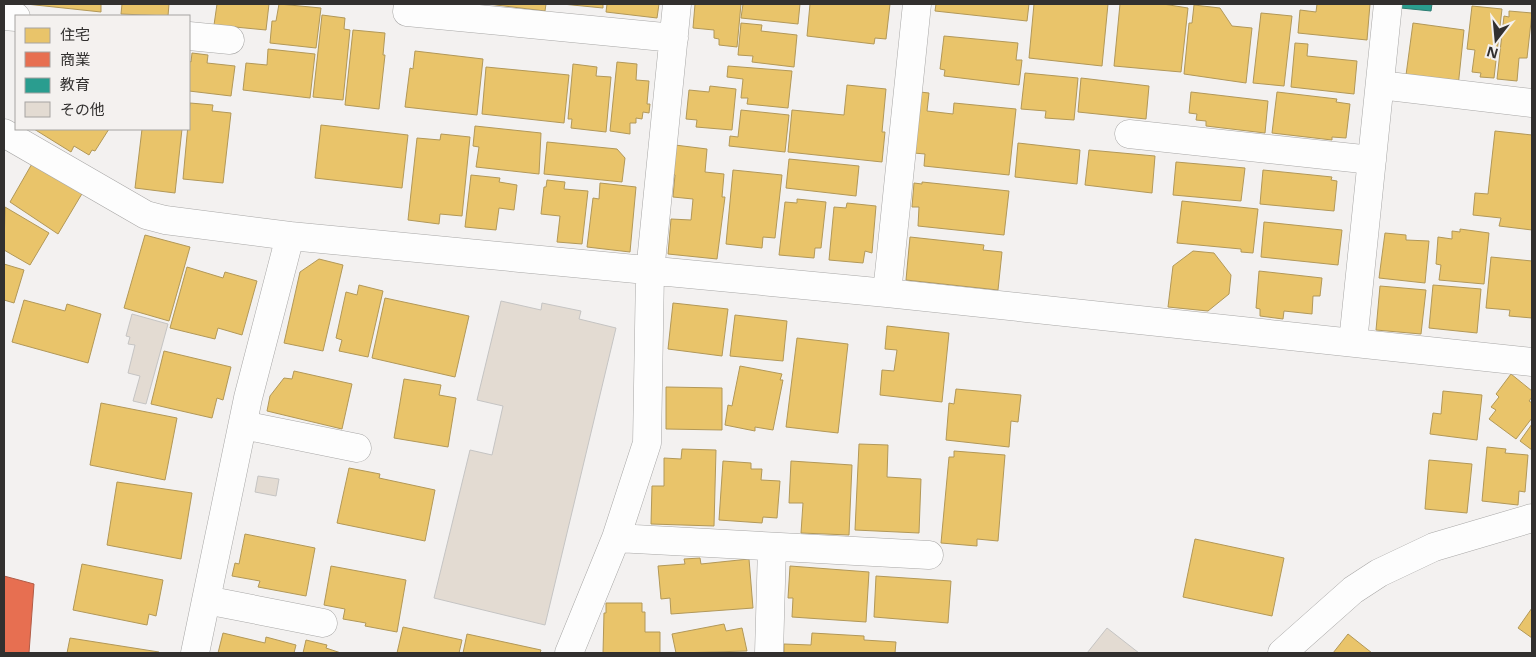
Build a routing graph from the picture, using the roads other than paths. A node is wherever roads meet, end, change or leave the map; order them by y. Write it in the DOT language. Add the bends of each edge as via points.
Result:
graph roads {
  1 [pos="408,4"];
  2 [pos="677,4"];
  3 [pos="917,4"];
  4 [pos="1388,4"];
  5 [pos="190,36"];
  6 [pos="674,38"];
  7 [pos="230,40"];
  8 [pos="1380,85"];
  9 [pos="1532,102"];
  10 [pos="4,133"];
  11 [pos="1129,134"];
  12 [pos="1372,160"];
  13 [pos="290,236"];
  14 [pos="650,272"];
  15 [pos="887,293"];
  16 [pos="1353,342"];
  17 [pos="1532,362"];
  18 [pos="243,425"];
  19 [pos="357,448"];
  20 [pos="1532,518"];
  21 [pos="616,538"];
  22 [pos="772,547"];
  23 [pos="929,555"];
  24 [pos="206,600"];
  25 [pos="323,623"];
  26 [pos="195,653"];
  27 [pos="570,653"];
  28 [pos="769,653"];
  29 [pos="1282,653"];
  1 -- 6 [label="street" via="407,12"];
  2 -- 6 [label="street"];
  3 -- 15 [label="street"];
  4 -- 8 [label="street"];
  5 -- 7 [label="street"];
  6 -- 14 [label="street"];
  8 -- 9 [label="street"];
  8 -- 12 [label="street"];
  10 -- 13 [label="street" via="146,215"];
  11 -- 12 [label="street"];
  12 -- 16 [label="street"];
  13 -- 14 [label="street"];
  13 -- 18 [label="street"];
  14 -- 15 [label="street"];
  14 -- 21 [label="street" via="647,443"];
  15 -- 16 [label="street"];
  16 -- 17 [label="street"];
  18 -- 19 [label="street"];
  18 -- 24 [label="street"];
  20 -- 29 [label="street" via="1434,547 1379,573 1353,590"];
  21 -- 22 [label="street"];
  21 -- 27 [label="street"];
  22 -- 23 [label="street"];
  22 -- 28 [label="street"];
  24 -- 25 [label="street"];
  24 -- 26 [label="street"];
}
